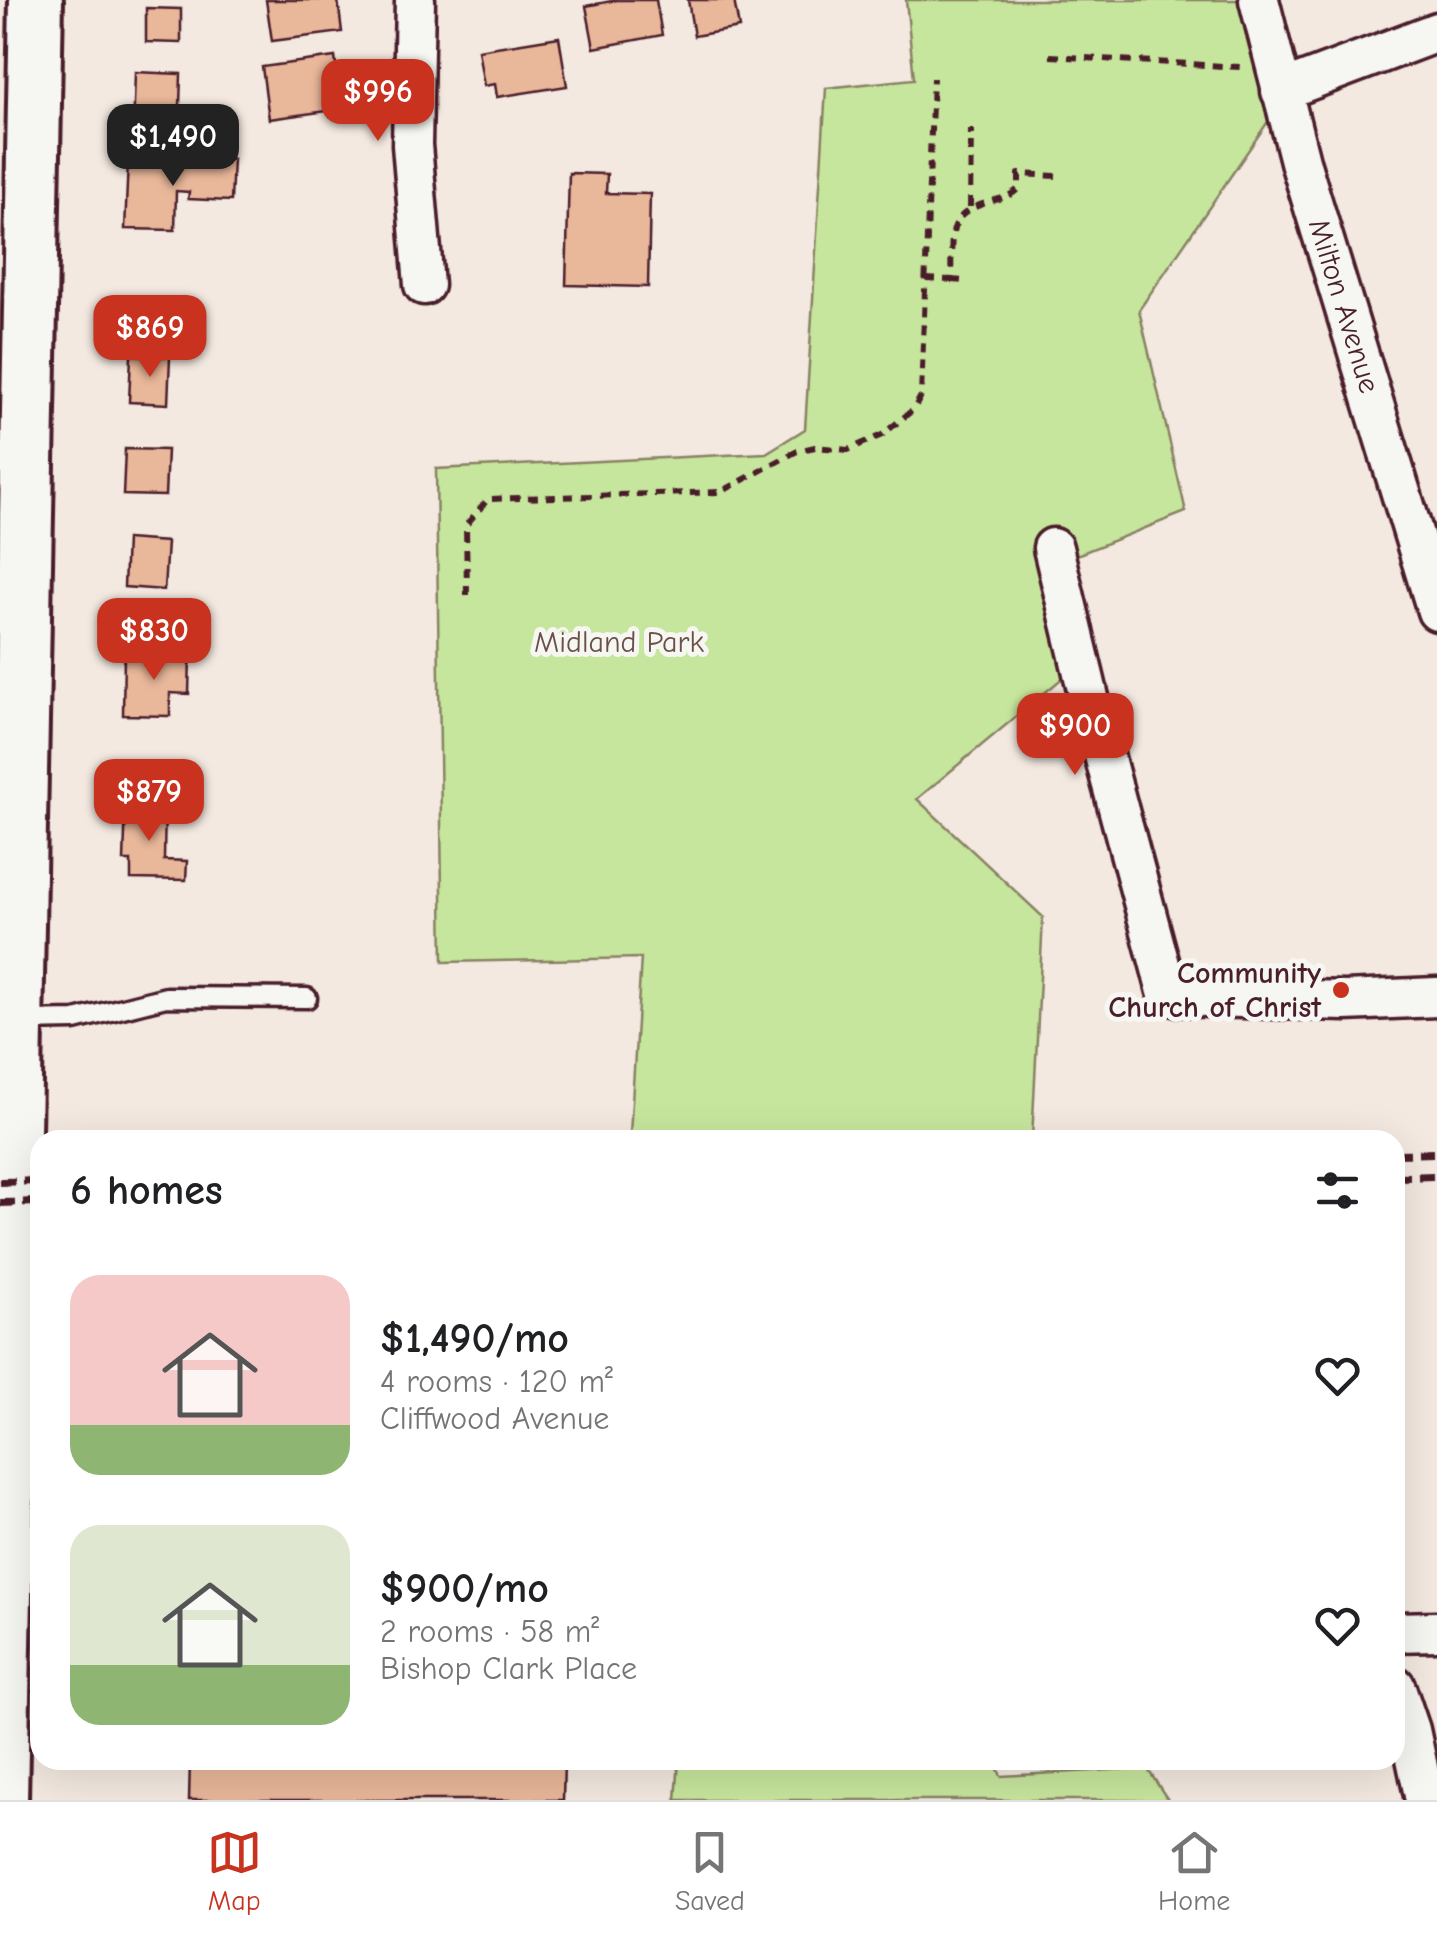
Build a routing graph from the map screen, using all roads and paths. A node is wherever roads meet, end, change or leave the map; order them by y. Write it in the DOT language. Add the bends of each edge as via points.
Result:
graph roads {
  1 [pos="36,0"];
  2 [pos="415,0"];
  3 [pos="1259,0"];
  4 [pos="1437,32"];
  5 [pos="1050,56"];
  6 [pos="1200,66"];
  7 [pos="933,78"];
  8 [pos="1282,90"];
  9 [pos="971,129"];
  10 [pos="1056,176"];
  11 [pos="970,207"];
  12 [pos="926,279"];
  13 [pos="951,280"];
  14 [pos="964,281"];
  15 [pos="424,286"];
  16 [pos="1052,548"];
  17 [pos="467,595"];
  18 [pos="1437,611"];
  19 [pos="10,788"];
  20 [pos="1437,997"];
  21 [pos="308,998"];
  22 [pos="15,1022"];
  23 [pos="1437,1631"];
  24 [pos="1405,1632"];
  25 [pos="1405,1715"];
  26 [pos="1,1798"];
  27 [pos="1426,1800"];
  1 -- 19 [label="main road"];
  2 -- 15 [label="street" via="412,145"];
  3 -- 8 [label="street, Milton Avenue"];
  4 -- 8 [label="street"];
  5 -- 6 [label="path"];
  7 -- 12 [label="path"];
  8 -- 18 [label="street, Milton Avenue"];
  9 -- 11 [label="path"];
  10 -- 11 [label="path" via="1019,174 1012,195"];
  11 -- 13 [label="path" via="953,224"];
  12 -- 13 [label="path"];
  12 -- 17 [label="path" via="922,396 882,435 848,450 797,450 721,492 488,499 466,524"];
  13 -- 14 [label="path"];
  16 -- 20 [label="street" via="1167,992 1345,1001"];
  19 -- 22 [label="main road"];
  21 -- 22 [label="lane" via="166,997 76,1020"];
  22 -- 26 [label="main road"];
  23 -- 24 [label="street"];
  25 -- 27 [label="street"];
}
